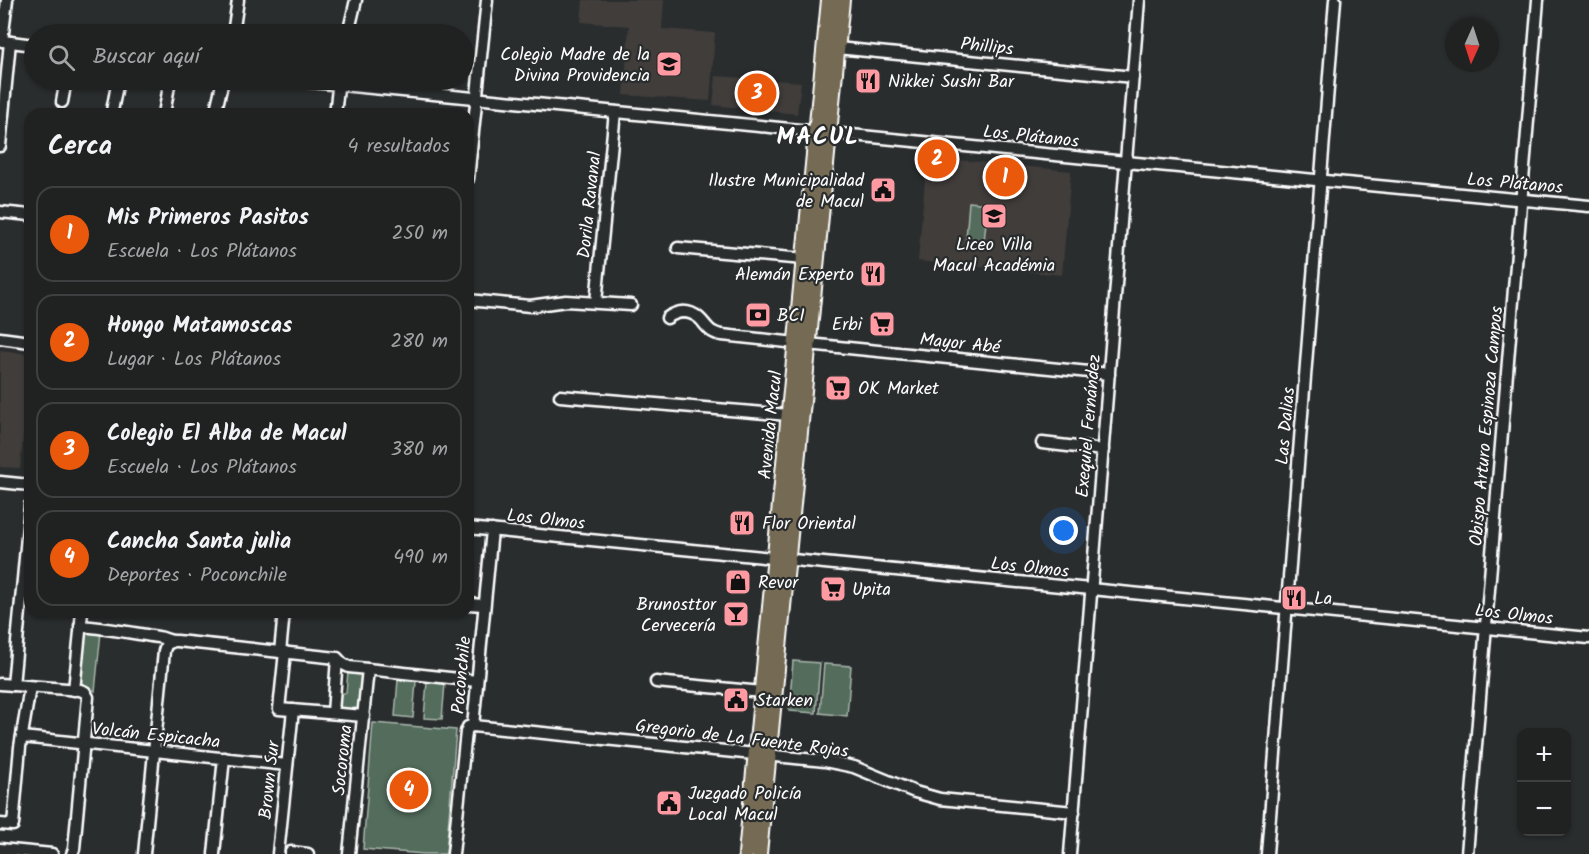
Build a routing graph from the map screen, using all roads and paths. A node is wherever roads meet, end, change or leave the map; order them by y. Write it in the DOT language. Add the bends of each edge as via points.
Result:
graph roads {
  1 [pos="7,0"];
  2 [pos="238,0"];
  3 [pos="356,0"];
  4 [pos="487,0"];
  5 [pos="829,0"];
  6 [pos="842,0"];
  7 [pos="1139,0"];
  8 [pos="1335,0"];
  9 [pos="1538,0"];
  10 [pos="234,24"];
  11 [pos="350,24"];
  12 [pos="4,41"];
  13 [pos="24,44"];
  14 [pos="837,48"];
  15 [pos="1133,77"];
  16 [pos="64,90"];
  17 [pos="116,90"];
  18 [pos="168,90"];
  19 [pos="221,90"];
  20 [pos="337,90"];
  21 [pos="408,90"];
  22 [pos="477,98"];
  23 [pos="62,102"];
  24 [pos="113,108"];
  25 [pos="165,108"];
  26 [pos="216,108"];
  27 [pos="336,108"];
  28 [pos="615,112"];
  29 [pos="474,125"];
  30 [pos="822,131"];
  31 [pos="0,146"];
  32 [pos="1126,162"];
  33 [pos="1321,181"];
  34 [pos="1522,200"];
  35 [pos="1589,206"];
  36 [pos="0,212"];
  37 [pos="24,214"];
  38 [pos="678,248"];
  39 [pos="804,260"];
  40 [pos="474,301"];
  41 [pos="596,302"];
  42 [pos="631,305"];
  43 [pos="667,318"];
  44 [pos="0,338"];
  45 [pos="24,341"];
  46 [pos="802,344"];
  47 [pos="1109,374"];
  48 [pos="560,396"];
  49 [pos="795,414"];
  50 [pos="1042,443"];
  51 [pos="1103,450"];
  52 [pos="0,482"];
  53 [pos="24,484"];
  54 [pos="474,528"];
  55 [pos="492,530"];
  56 [pos="781,559"];
  57 [pos="24,569"];
  58 [pos="1091,589"];
  59 [pos="474,604"];
  60 [pos="484,605"];
  61 [pos="1287,609"];
  62 [pos="81,618"];
  63 [pos="284,618"];
  64 [pos="80,626"];
  65 [pos="1486,628"];
  66 [pos="1589,638"];
  67 [pos="171,642"];
  68 [pos="283,652"];
  69 [pos="337,657"];
  70 [pos="368,669"];
  71 [pos="477,681"];
  72 [pos="656,682"];
  73 [pos="0,684"];
  74 [pos="13,685"];
  75 [pos="30,687"];
  76 [pos="74,690"];
  77 [pos="762,692"];
  78 [pos="293,710"];
  79 [pos="333,713"];
  80 [pos="364,716"];
  81 [pos="473,726"];
  82 [pos="22,737"];
  83 [pos="84,744"];
  84 [pos="154,751"];
  85 [pos="762,755"];
  86 [pos="224,758"];
  87 [pos="286,765"];
  88 [pos="1074,812"];
  89 [pos="0,824"];
  90 [pos="0,849"];
  91 [pos="52,854"];
  92 [pos="72,854"];
  93 [pos="144,854"];
  94 [pos="214,854"];
  95 [pos="278,854"];
  96 [pos="291,854"];
  97 [pos="308,854"];
  98 [pos="350,854"];
  99 [pos="453,854"];
  100 [pos="746,854"];
  101 [pos="759,854"];
  102 [pos="1070,854"];
  103 [pos="1267,854"];
  104 [pos="1467,854"];
  1 -- 12 [label="street"];
  2 -- 10 [label="street"];
  3 -- 11 [label="street"];
  4 -- 22 [label="street"];
  5 -- 30 [label="main road, Avenida Macul"];
  6 -- 14 [label="main road, Avenida Macul"];
  7 -- 15 [label="street, Exequiel Fernández"];
  8 -- 33 [label="street, Las Dalias"];
  9 -- 34 [label="street, Obispo Arturo Espinoza Campos"];
  12 -- 13 [label="street"];
  12 -- 31 [label="street"];
  14 -- 15 [label="street, Phillips"];
  14 -- 30 [label="main road, Avenida Macul"];
  15 -- 32 [label="street, Exequiel Fernández"];
  16 -- 23 [label="street"];
  17 -- 24 [label="street"];
  18 -- 25 [label="street"];
  19 -- 26 [label="street"];
  20 -- 27 [label="street"];
  21 -- 22 [label="street, Los Plátanos"];
  22 -- 28 [label="street, Los Plátanos"];
  22 -- 29 [label="street"];
  28 -- 30 [label="street, Los Plátanos"];
  28 -- 41 [label="street, Dorila Ravanal"];
  30 -- 32 [label="street, Los Plátanos"];
  30 -- 39 [label="main road, Avenida Macul"];
  30 -- 46 [label="main road, Avenida Macul"];
  32 -- 33 [label="street, Los Plátanos"];
  32 -- 47 [label="street, Exequiel Fernández"];
  33 -- 34 [label="street, Los Plátanos"];
  33 -- 61 [label="street, Las Dalias"];
  34 -- 35 [label="street, Los Plátanos"];
  34 -- 65 [label="street, Obispo Arturo Espinoza Campos"];
  36 -- 37 [label="street"];
  38 -- 39 [label="street"];
  39 -- 46 [label="main road, Avenida Macul"];
  40 -- 41 [label="street" via="530,306"];
  41 -- 42 [label="street"];
  43 -- 46 [label="street, Mayor Abé" via="683,311 714,333"];
  44 -- 45 [label="street"];
  46 -- 47 [label="street, Mayor Abé"];
  46 -- 49 [label="main road, Avenida Macul"];
  47 -- 51 [label="street, Exequiel Fernández"];
  48 -- 49 [label="street"];
  49 -- 56 [label="main road, Avenida Macul"];
  50 -- 51 [label="street"];
  51 -- 58 [label="street, Exequiel Fernández"];
  52 -- 53 [label="street"];
  54 -- 55 [label="street, Los Olmos"];
  55 -- 56 [label="street, Los Olmos"];
  55 -- 60 [label="street, Poconchile"];
  56 -- 58 [label="street, Los Olmos"];
  56 -- 77 [label="main road, Avenida Macul"];
  56 -- 85 [label="main road, Avenida Macul"];
  57 -- 74 [label="street"];
  58 -- 61 [label="street, Los Olmos"];
  58 -- 88 [label="street, Exequiel Fernández"];
  59 -- 60 [label="street"];
  60 -- 71 [label="street, Poconchile"];
  61 -- 65 [label="street, Los Olmos"];
  61 -- 103 [label="street, Las Dalias"];
  62 -- 64 [label="street"];
  63 -- 68 [label="street"];
  64 -- 67 [label="street" via="162,637"];
  64 -- 76 [label="street"];
  65 -- 66 [label="street, Los Olmos"];
  65 -- 104 [label="street, Obispo Arturo Espinoza Campos"];
  67 -- 68 [label="street"];
  67 -- 84 [label="street" via="164,651"];
  68 -- 69 [label="street"];
  68 -- 78 [label="street" via="279,708"];
  69 -- 70 [label="street" via="345,666"];
  69 -- 79 [label="street"];
  70 -- 71 [label="street"];
  70 -- 80 [label="street, Socoroma"];
  71 -- 81 [label="street, Poconchile"];
  72 -- 77 [label="street"];
  73 -- 74 [label="street"];
  74 -- 75 [label="street"];
  75 -- 76 [label="street"];
  75 -- 82 [label="street"];
  76 -- 83 [label="street" via="82,691 89,699"];
  77 -- 85 [label="main road, Avenida Macul"];
  78 -- 79 [label="street"];
  78 -- 87 [label="street, Brown Sur"];
  79 -- 80 [label="street"];
  80 -- 98 [label="street, Socoroma"];
  81 -- 85 [label="street, Gregorio de La Fuente Rojas"];
  81 -- 99 [label="street, Poconchile" via="466,732"];
  82 -- 83 [label="street, Volcán Espicacha"];
  82 -- 89 [label="street" via="13,825"];
  83 -- 84 [label="street, Volcán Espicacha"];
  83 -- 92 [label="street"];
  84 -- 86 [label="street, Volcán Espicacha"];
  84 -- 93 [label="street"];
  85 -- 88 [label="street, Gregorio de La Fuente Rojas" via="840,764 940,800"];
  85 -- 100 [label="main road, Avenida Macul"];
  85 -- 101 [label="main road, Avenida Macul"];
  86 -- 87 [label="street, Volcán Espicacha"];
  86 -- 94 [label="street"];
  87 -- 95 [label="street, Brown Sur"];
  88 -- 102 [label="street, Exequiel Fernández"];
  90 -- 91 [label="street"];
  96 -- 97 [label="street"];
}
